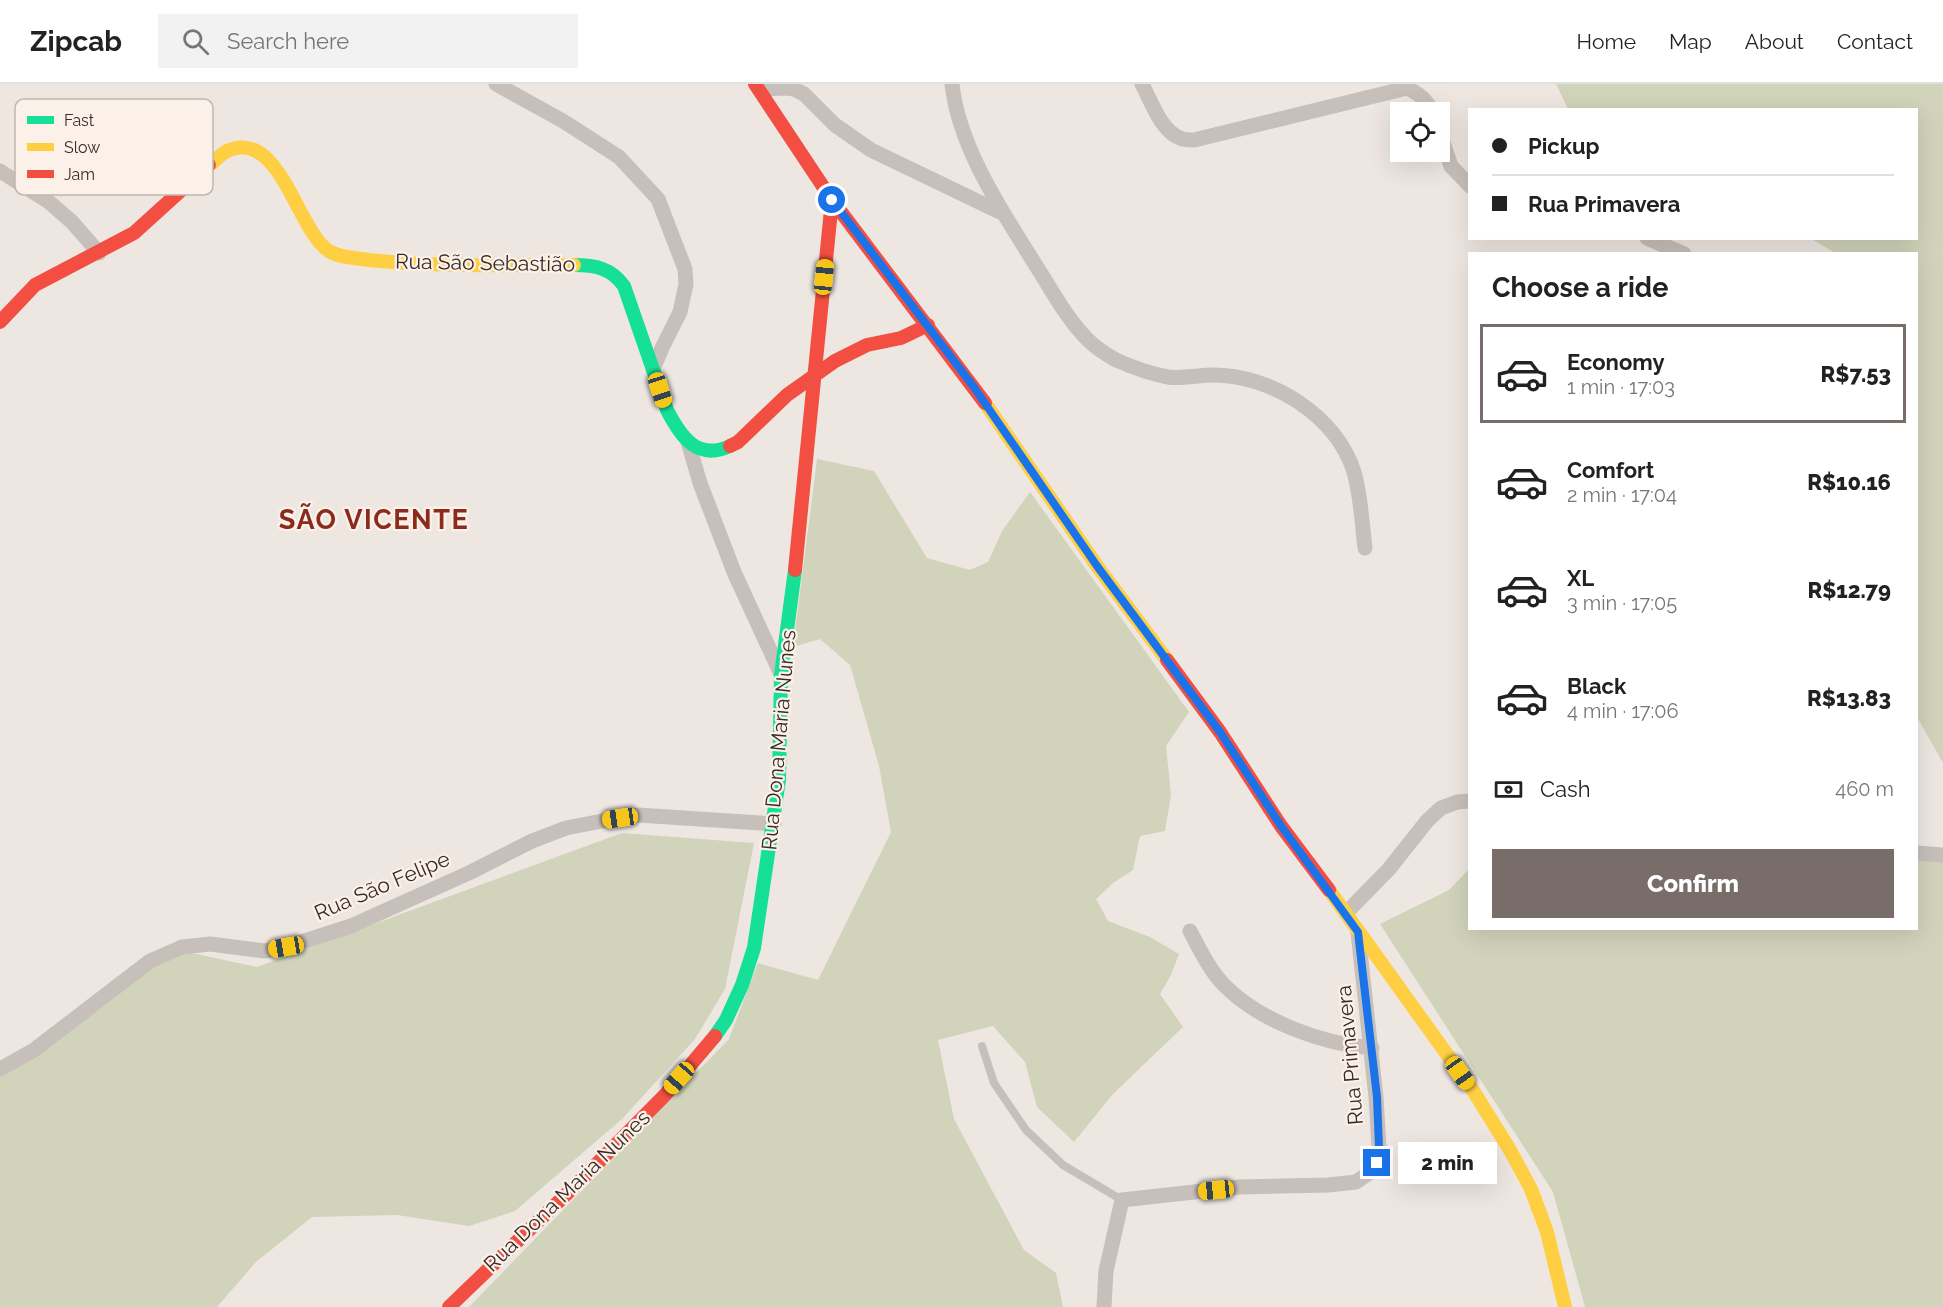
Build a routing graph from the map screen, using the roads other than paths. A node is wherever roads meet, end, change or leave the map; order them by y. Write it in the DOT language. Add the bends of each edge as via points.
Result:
graph roads {
  1 [pos="496,84"];
  2 [pos="952,84"];
  3 [pos="1142,84"];
  4 [pos="759,86"];
  5 [pos="1428,102"];
  6 [pos="213,162"];
  7 [pos="1450,162"];
  8 [pos="0,171"];
  9 [pos="15,181"];
  10 [pos="1468,184"];
  11 [pos="37,195"];
  12 [pos="175,195"];
  13 [pos="832,200"];
  14 [pos="1004,214"];
  15 [pos="1652,240"];
  16 [pos="1679,252"];
  17 [pos="99,253"];
  18 [pos="0,322"];
  19 [pos="928,325"];
  20 [pos="653,369"];
  21 [pos="815,375"];
  22 [pos="688,442"];
  23 [pos="1365,548"];
  24 [pos="781,675"];
  25 [pos="1468,801"];
  26 [pos="774,824"];
  27 [pos="1918,853"];
  28 [pos="1943,855"];
  29 [pos="1346,913"];
  30 [pos="1190,931"];
  31 [pos="1358,932"];
  32 [pos="982,1046"];
  33 [pos="1372,1048"];
  34 [pos="0,1069"];
  35 [pos="1122,1200"];
  36 [pos="449,1307"];
  37 [pos="1104,1307"];
  38 [pos="1565,1307"];
  1 -- 20 [label="street" via="619,157 658,199 686,269 686,284 680,312"];
  2 -- 14 [label="street" via="968,139"];
  3 -- 5 [label="street" via="1165,126 1181,140 1407,88"];
  4 -- 13 [label="street"];
  4 -- 14 [label="street" via="794,89 804,94 835,125 871,150"];
  6 -- 20 [label="street, Rua São Sebastião" via="228,151 246,148 262,154 275,167 319,242 330,252 408,264 578,265 612,271 622,281"];
  7 -- 10 [label="street"];
  8 -- 9 [label="street"];
  11 -- 17 [label="street" via="72,222"];
  12 -- 17 [label="street, Rua São Sebastião" via="134,233"];
  13 -- 19 [label="street"];
  13 -- 21 [label="street, Rua Dona Maria Nunes"];
  14 -- 23 [label="street" via="1087,339 1114,358 1169,377 1214,375 1267,385 1315,415 1329,428 1354,472"];
  15 -- 16 [label="street"];
  17 -- 18 [label="street, Rua São Sebastião" via="35,285"];
  19 -- 21 [label="street" via="901,339 867,345"];
  19 -- 29 [label="street"];
  20 -- 22 [label="street, Rua São Sebastião" via="667,410"];
  21 -- 22 [label="street" via="738,442 719,452 703,450"];
  21 -- 24 [label="street, Rua Dona Maria Nunes"];
  22 -- 24 [label="street" via="734,572"];
  24 -- 26 [label="street, Rua Dona Maria Nunes"];
  25 -- 29 [label="street" via="1442,808 1427,821"];
  26 -- 34 [label="street, Rua São Felipe" via="638,815 566,828 351,926 286,947 265,951 210,944 182,947 150,961 34,1050"];
  26 -- 36 [label="street, Rua Dona Maria Nunes" via="754,948 726,1020 665,1095"];
  27 -- 28 [label="street"];
  29 -- 31 [label="street"];
  30 -- 33 [label="street" via="1223,984 1245,1004 1312,1035"];
  31 -- 33 [label="street, Rua Primavera"];
  31 -- 38 [label="street" via="1474,1092 1510,1150 1531,1189 1547,1232"];
  32 -- 35 [label="lane" via="994,1083 1026,1130 1064,1165"];
  33 -- 35 [label="street, Rua Primavera" via="1379,1147 1377,1163 1356,1182 1239,1187"];
  35 -- 37 [label="street" via="1106,1271"];
}
